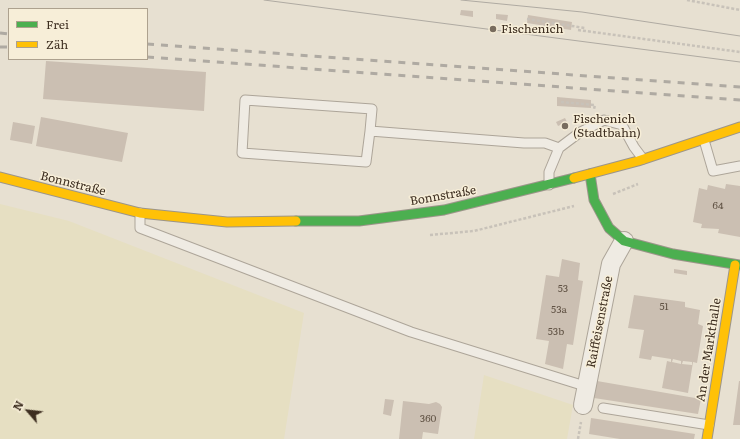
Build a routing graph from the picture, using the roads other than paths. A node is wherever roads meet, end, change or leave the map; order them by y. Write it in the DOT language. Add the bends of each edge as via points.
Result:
graph roads {
  1 [pos="740,127"];
  2 [pos="370,131"];
  3 [pos="704,140"];
  4 [pos="559,148"];
  5 [pos="644,159"];
  6 [pos="740,166"];
  7 [pos="590,174"];
  8 [pos="0,177"];
  9 [pos="549,185"];
  10 [pos="140,213"];
  11 [pos="624,241"];
  12 [pos="738,265"];
  13 [pos="588,387"];
  14 [pos="583,405"];
  15 [pos="603,408"];
  16 [pos="709,425"];
  17 [pos="707,439"];
  1 -- 3 [label="main road, Bonnstraße"];
  2 -- 2 [label="lane" via="372,110 245,100 242,153 366,162"];
  2 -- 4 [label="lane" via="545,143"];
  3 -- 5 [label="main road, Bonnstraße"];
  3 -- 6 [label="lane" via="713,171"];
  4 -- 5 [label="lane" via="579,133 604,120 622,125"];
  4 -- 9 [label="lane" via="549,172"];
  5 -- 7 [label="main road, Bonnstraße"];
  7 -- 9 [label="main road, Bonnstraße"];
  7 -- 11 [label="main road" via="594,200 608,228"];
  8 -- 10 [label="main road, Bonnstraße"];
  9 -- 10 [label="main road, Bonnstraße" via="444,210 359,221 227,222"];
  10 -- 13 [label="lane" via="140,228 411,332"];
  11 -- 12 [label="main road" via="673,254"];
  11 -- 13 [label="street, Raiffeisenstraße" via="612,264"];
  12 -- 16 [label="main road, An der Markthalle"];
  13 -- 14 [label="street, Raiffeisenstraße"];
  15 -- 16 [label="lane"];
  16 -- 17 [label="main road, An der Markthalle"];
}
